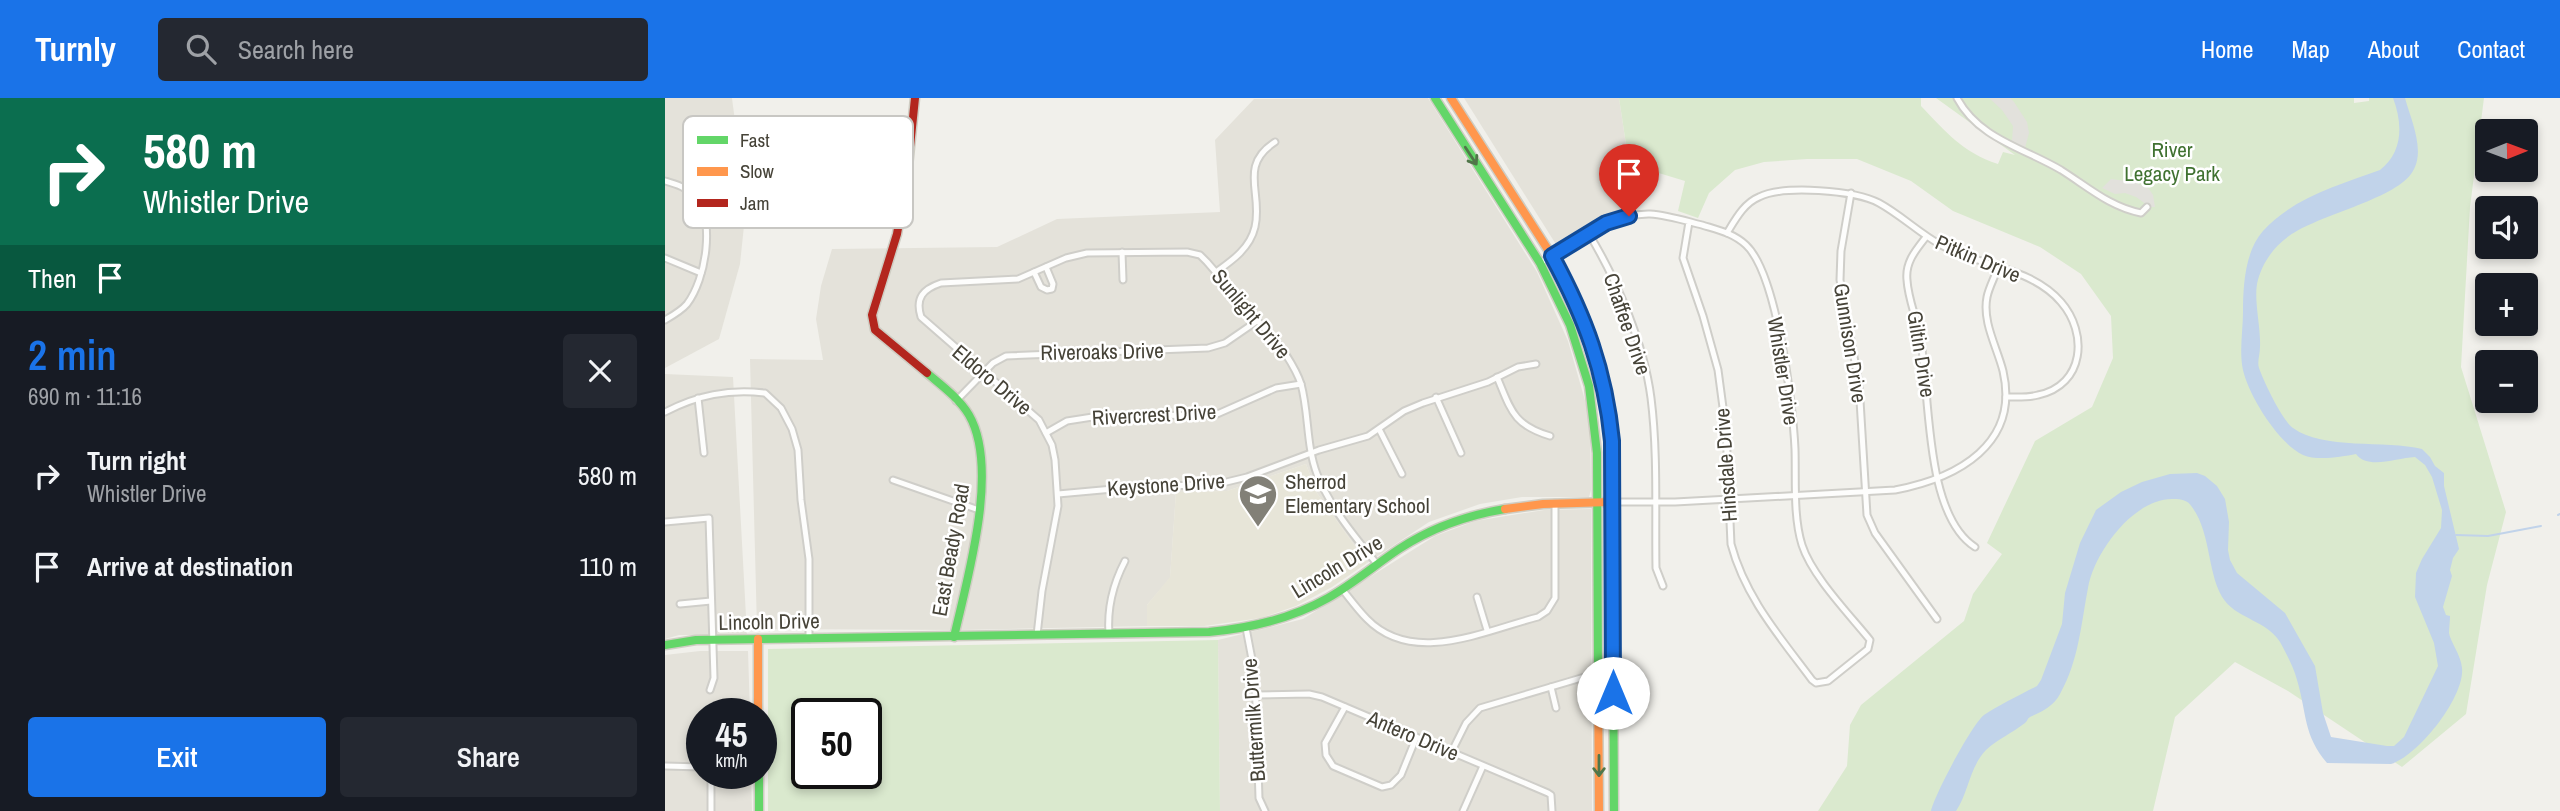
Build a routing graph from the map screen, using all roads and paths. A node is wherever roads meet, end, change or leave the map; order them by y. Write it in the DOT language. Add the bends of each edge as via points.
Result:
graph roads {
  1 [pos="915,98"];
  2 [pos="1435,98"];
  3 [pos="1957,98"];
  4 [pos="1454,102"];
  5 [pos="1445,113"];
  6 [pos="913,118"];
  7 [pos="1275,142"];
  8 [pos="665,181"];
  9 [pos="683,187"];
  10 [pos="1851,193"];
  11 [pos="2147,207"];
  12 [pos="1689,222"];
  13 [pos="705,228"];
  14 [pos="898,228"];
  15 [pos="1727,233"];
  16 [pos="1590,234"];
  17 [pos="1926,237"];
  18 [pos="1122,252"];
  19 [pos="1552,256"];
  20 [pos="665,258"];
  21 [pos="1540,263"];
  22 [pos="1046,267"];
  23 [pos="1999,267"];
  24 [pos="1034,272"];
  25 [pos="1216,272"];
  26 [pos="701,274"];
  27 [pos="1123,280"];
  28 [pos="919,298"];
  29 [pos="665,320"];
  30 [pos="1257,321"];
  31 [pos="1536,364"];
  32 [pos="984,373"];
  33 [pos="1497,377"];
  34 [pos="1301,384"];
  35 [pos="1436,397"];
  36 [pos="2006,397"];
  37 [pos="698,398"];
  38 [pos="956,401"];
  39 [pos="665,412"];
  40 [pos="1379,429"];
  41 [pos="1047,433"];
  42 [pos="1550,436"];
  43 [pos="704,453"];
  44 [pos="1461,453"];
  45 [pos="1312,454"];
  46 [pos="1402,474"];
  47 [pos="1937,477"];
  48 [pos="893,480"];
  49 [pos="1866,492"];
  50 [pos="1058,494"];
  51 [pos="1797,496"];
  52 [pos="1729,500"];
  53 [pos="1598,502"];
  54 [pos="1611,502"];
  55 [pos="1655,502"];
  56 [pos="1555,503"];
  57 [pos="979,510"];
  58 [pos="665,522"];
  59 [pos="1975,547"];
  60 [pos="1125,561"];
  61 [pos="1377,564"];
  62 [pos="1663,586"];
  63 [pos="1342,589"];
  64 [pos="1477,597"];
  65 [pos="711,601"];
  66 [pos="680,604"];
  67 [pos="1937,619"];
  68 [pos="1246,628"];
  69 [pos="1487,630"];
  70 [pos="1109,634"];
  71 [pos="1037,635"];
  72 [pos="954,636"];
  73 [pos="758,639"];
  74 [pos="809,639"];
  75 [pos="713,640"];
  76 [pos="665,645"];
  77 [pos="1598,673"];
  78 [pos="1613,673"];
  79 [pos="1823,682"];
  80 [pos="1551,687"];
  81 [pos="710,690"];
  82 [pos="1256,695"];
  83 [pos="758,698"];
  84 [pos="1345,707"];
  85 [pos="1556,708"];
  86 [pos="1416,738"];
  87 [pos="1451,752"];
  88 [pos="665,766"];
  89 [pos="686,766"];
  90 [pos="1483,766"];
  91 [pos="711,789"];
  92 [pos="759,789"];
  93 [pos="711,811"];
  94 [pos="759,811"];
  95 [pos="1265,811"];
  96 [pos="1463,811"];
  97 [pos="1552,811"];
  98 [pos="1599,811"];
  99 [pos="1614,811"];
  1 -- 6 [label="street, East Beady Road"];
  2 -- 5 [label="street"];
  3 -- 11 [label="street" via="2000,141 2059,169 2122,209 2141,213"];
  4 -- 5 [label="street"];
  4 -- 19 [label="street"];
  5 -- 21 [label="street, one-way"];
  7 -- 25 [label="street" via="1260,153 1254,166 1255,226 1249,240 1240,254"];
  8 -- 9 [label="street"];
  10 -- 15 [label="street, Pitkin Drive" via="1789,191 1758,197"];
  10 -- 17 [label="street, Pitkin Drive" via="1879,202"];
  10 -- 49 [label="street, Gunnison Drive" via="1839,281 1859,384"];
  12 -- 15 [label="street, Whistler Drive"];
  12 -- 16 [label="street, Whistler Drive" via="1651,214 1629,216"];
  12 -- 52 [label="street, Hinsdale Drive" via="1683,258 1718,370"];
  13 -- 26 [label="street"];
  14 -- 38 [label="street, East Beady Road" via="872,315 876,330"];
  15 -- 51 [label="street, Whistler Drive" via="1745,244 1757,260 1770,297 1787,373"];
  16 -- 19 [label="street, Whistler Drive"];
  16 -- 55 [label="street, Chaffee Drive" via="1644,363 1654,429"];
  17 -- 23 [label="street, Pitkin Drive"];
  17 -- 47 [label="street, Giltin Drive" via="1911,258 1906,279 1921,338"];
  18 -- 22 [label="street, Sunlight Drive" via="1087,253"];
  18 -- 25 [label="street, Sunlight Drive" via="1187,252 1200,255"];
  18 -- 27 [label="street"];
  19 -- 21 [label="street, Whistler Drive"];
  19 -- 54 [label="street" via="1585,322 1604,384 1612,441"];
  20 -- 26 [label="street"];
  21 -- 53 [label="street" via="1570,325 1589,386 1596,427"];
  22 -- 24 [label="street, Sunlight Drive"];
  22 -- 24 [label="street" via="1052,289 1041,287"];
  23 -- 36 [label="street, Lincoln Drive" via="1986,311"];
  23 -- 36 [label="street, Pitkin Drive" via="2036,284 2060,302 2073,319 2079,345 2072,372 2057,387 2038,396"];
  24 -- 28 [label="street, Sunlight Drive" via="1013,280 940,283"];
  25 -- 30 [label="street, Sunlight Drive"];
  26 -- 29 [label="street" via="687,304"];
  28 -- 32 [label="street, Eldoro Drive" via="921,317"];
  30 -- 32 [label="street, Riveroaks Drive" via="1225,343 1208,348 1016,354 1001,358"];
  30 -- 34 [label="street, Sunlight Drive" via="1283,350"];
  31 -- 33 [label="street, Keystone Drive"];
  32 -- 38 [label="street, Riveroaks Drive"];
  32 -- 41 [label="street, Eldoro Drive" via="1039,420"];
  33 -- 35 [label="street, Keystone Drive"];
  33 -- 42 [label="street" via="1519,421"];
  34 -- 41 [label="street, Rivercrest Drive" via="1276,388 1215,415 1092,417 1067,421"];
  34 -- 45 [label="street, Sunlight Drive"];
  35 -- 40 [label="street, Keystone Drive"];
  35 -- 44 [label="street"];
  36 -- 47 [label="street, Lincoln Drive" via="2002,420 1986,448 1974,460"];
  37 -- 39 [label="street"];
  37 -- 43 [label="street"];
  37 -- 74 [label="street" via="736,391 765,393 781,408 792,429 809,559"];
  38 -- 57 [label="street, East Beady Road" via="970,415 977,437"];
  40 -- 45 [label="street, Keystone Drive"];
  40 -- 46 [label="street"];
  41 -- 50 [label="street, Eldoro Drive"];
  45 -- 50 [label="street, Keystone Drive" via="1214,485"];
  45 -- 61 [label="street, Sunlight Drive" via="1328,495"];
  47 -- 49 [label="street, Lincoln Drive" via="1911,487"];
  47 -- 59 [label="street, Giltin Drive" via="1955,529"];
  48 -- 57 [label="street"];
  49 -- 51 [label="street, Lincoln Drive"];
  49 -- 67 [label="street, Gunnison Drive" via="1867,515 1875,533"];
  50 -- 71 [label="street, Eldoro Drive"];
  51 -- 52 [label="street, Lincoln Drive"];
  51 -- 79 [label="street, Whistler Drive" via="1800,534 1808,559 1870,640 1868,649"];
  52 -- 55 [label="street, Lincoln Drive"];
  52 -- 79 [label="street, Hinsdale Drive" via="1731,544 1741,576 1812,680"];
  53 -- 54 [label="street, Lincoln Drive"];
  53 -- 56 [label="street, Lincoln Drive"];
  53 -- 77 [label="street"];
  54 -- 55 [label="street, Lincoln Drive"];
  54 -- 78 [label="street"];
  55 -- 62 [label="street, Chaffee Drive" via="1655,568"];
  56 -- 61 [label="street, Lincoln Drive" via="1506,507 1452,523"];
  56 -- 69 [label="street" via="1553,603 1538,617"];
  57 -- 72 [label="street, East Beady Road"];
  58 -- 65 [label="street" via="709,518"];
  60 -- 70 [label="street" via="1110,603"];
  61 -- 63 [label="street, Lincoln Drive"];
  63 -- 68 [label="street, Lincoln Drive" via="1298,612"];
  63 -- 69 [label="street" via="1377,628 1411,643 1448,641"];
  64 -- 69 [label="street"];
  65 -- 66 [label="street"];
  65 -- 75 [label="street"];
  68 -- 70 [label="street, Lincoln Drive"];
  68 -- 82 [label="street, Buttermilk Drive"];
  70 -- 71 [label="street, Lincoln Drive"];
  71 -- 72 [label="street, Lincoln Drive"];
  72 -- 74 [label="street, Lincoln Drive"];
  73 -- 74 [label="street, Lincoln Drive"];
  73 -- 75 [label="street, Lincoln Drive"];
  73 -- 83 [label="street"];
  75 -- 76 [label="street, Lincoln Drive"];
  75 -- 81 [label="street"];
  77 -- 78 [label="street"];
  77 -- 80 [label="street"];
  77 -- 98 [label="street, one-way"];
  78 -- 99 [label="street"];
  80 -- 85 [label="street"];
  80 -- 87 [label="street" via="1480,708"];
  82 -- 84 [label="street, Antero Drive" via="1309,694"];
  82 -- 95 [label="street, Buttermilk Drive" via="1259,798"];
  84 -- 86 [label="street, Antero Drive"];
  84 -- 86 [label="street" via="1325,743 1333,766 1383,787 1391,785 1401,775"];
  86 -- 87 [label="street, Antero Drive"];
  87 -- 90 [label="street, Antero Drive"];
  88 -- 89 [label="street"];
  90 -- 96 [label="street"];
  90 -- 97 [label="street, Antero Drive" via="1548,793"];
  91 -- 93 [label="street"];
  92 -- 94 [label="street"];
}
